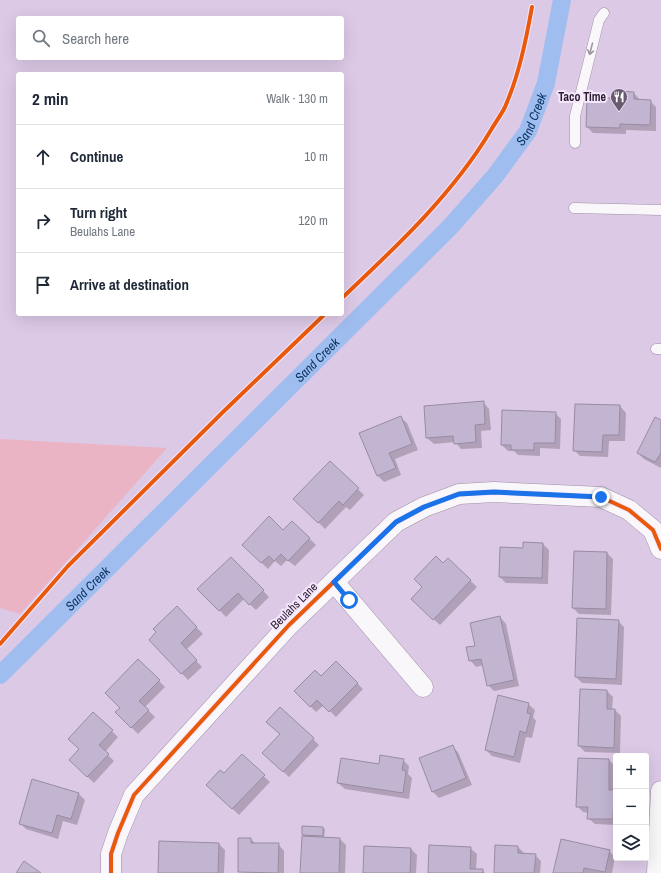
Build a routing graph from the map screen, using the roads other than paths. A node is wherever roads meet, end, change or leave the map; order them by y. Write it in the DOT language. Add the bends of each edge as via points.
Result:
graph roads {
  1 [pos="604,13"];
  2 [pos="575,143"];
  3 [pos="574,208"];
  4 [pos="661,210"];
  5 [pos="661,549"];
  6 [pos="334,582"];
  7 [pos="423,687"];
  8 [pos="661,792"];
  9 [pos="111,873"];
  10 [pos="657,873"];
  1 -- 2 [label="lane, one-way" via="599,20 575,116"];
  3 -- 4 [label="lane"];
  5 -- 6 [label="street, Beulahs Lane" via="653,530 629,510 601,497 494,492 459,494 424,507 396,522"];
  6 -- 7 [label="street"];
  6 -- 9 [label="street, Beulahs Lane" via="289,625 134,795 116,840"];
  8 -- 10 [label="street"];
}
